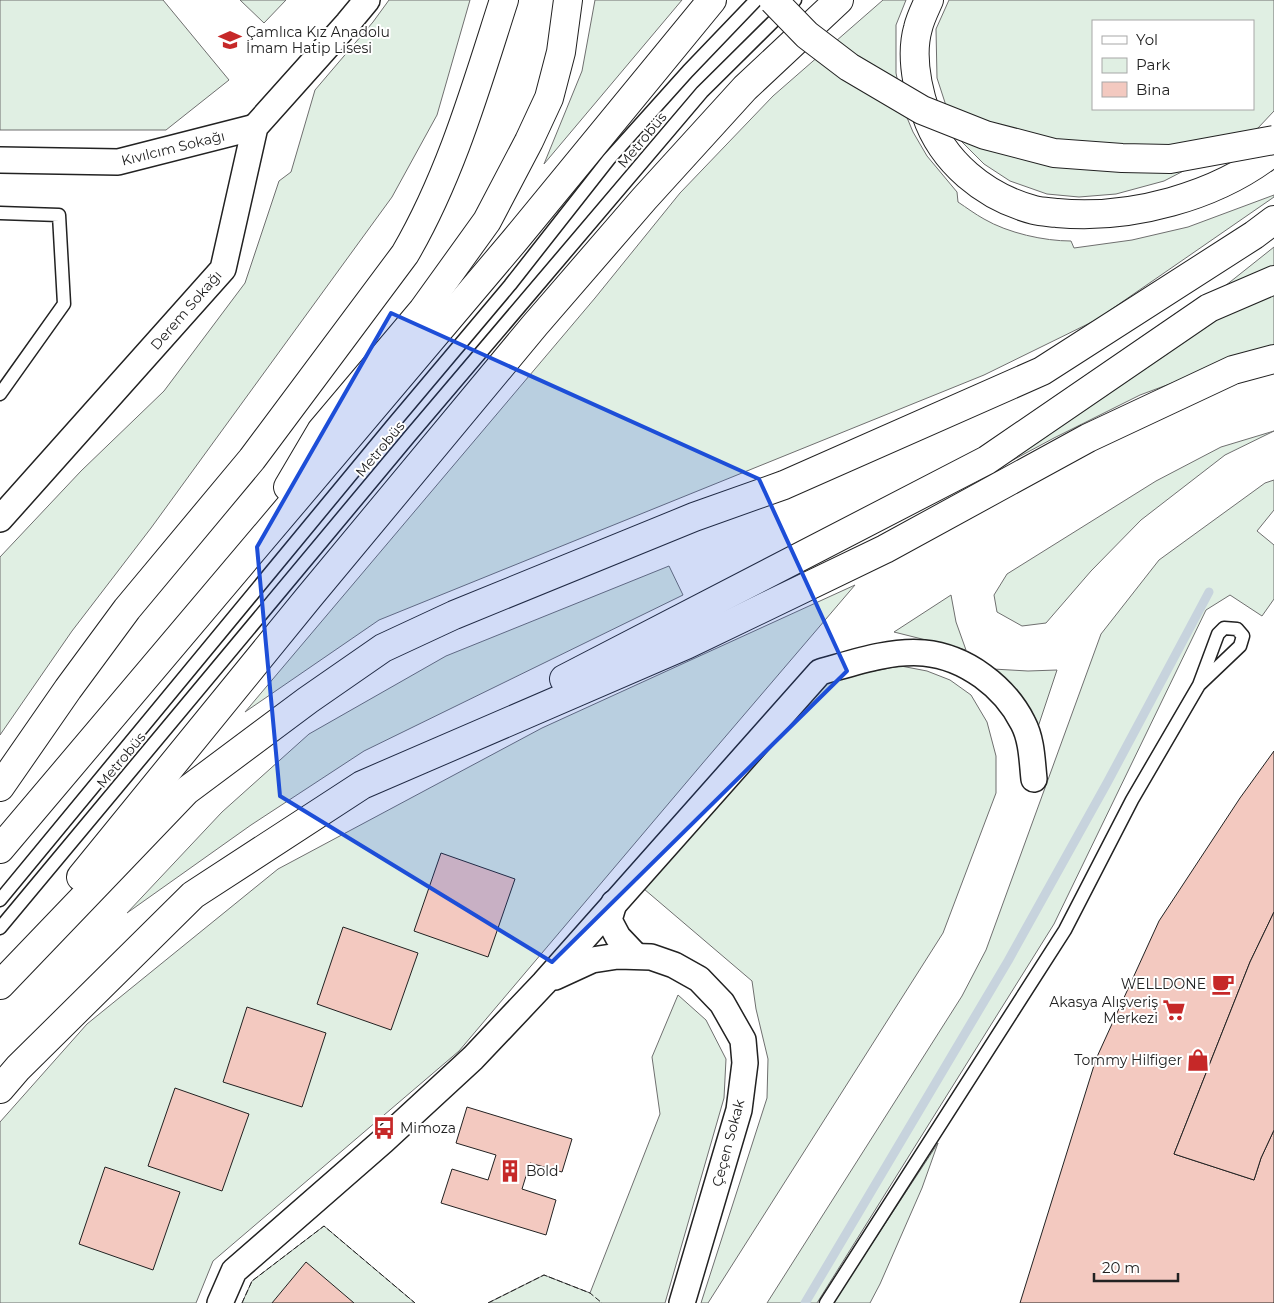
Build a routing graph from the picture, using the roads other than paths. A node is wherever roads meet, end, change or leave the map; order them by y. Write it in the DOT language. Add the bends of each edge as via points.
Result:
graph roads {
  1 [pos="367,0"];
  2 [pos="504,0"];
  3 [pos="568,0"];
  4 [pos="712,0"];
  5 [pos="756,0"];
  6 [pos="773,0"];
  7 [pos="795,0"];
  8 [pos="839,0"];
  9 [pos="928,0"];
  10 [pos="255,127"];
  11 [pos="1274,140"];
  12 [pos="1274,152"];
  13 [pos="0,160"];
  14 [pos="0,213"];
  15 [pos="1274,220"];
  16 [pos="1274,280"];
  17 [pos="1274,359"];
  18 [pos="0,394"];
  19 [pos="0,520"];
  20 [pos="244,561"];
  21 [pos="1199,685"];
  22 [pos="1034,779"];
  23 [pos="362,785"];
  24 [pos="0,787"];
  25 [pos="0,849"];
  26 [pos="0,900"];
  27 [pos="614,903"];
  28 [pos="0,928"];
  29 [pos="636,956"];
  30 [pos="0,977"];
  31 [pos="544,983"];
  32 [pos="0,985"];
  33 [pos="0,1089"];
  34 [pos="220,1303"];
  35 [pos="682,1303"];
  36 [pos="826,1303"];
  1 -- 10 [label="street, Derem Sokağı"];
  2 -- 24 [label="highway" via="464,124 425,220 405,254 252,459 127,609"];
  3 -- 20 [label="highway" via="561,52 549,98 487,221 423,310 321,431"];
  4 -- 20 [label="highway"];
  5 -- 26 [label="lane, Metrobüs" via="609,160 510,285"];
  6 -- 11 [label="highway, bridge" via="806,35 849,67 922,110 985,135 1054,153 1170,159"];
  7 -- 28 [label="lane, Metrobüs" via="702,92"];
  8 -- 30 [label="highway" via="745,88 535,325 302,605"];
  9 -- 12 [label="highway" via="917,29 914,61 929,123 944,150 970,178 1000,197 1035,210 1078,215 1123,211 1163,204 1209,190 1256,166"];
  10 -- 13 [label="street, Kıvılcım Sokağı" via="118,162"];
  10 -- 19 [label="street, Derem Sokağı" via="222,269"];
  14 -- 18 [label="lane" via="58,215 64,304"];
  15 -- 32 [label="highway" via="1042,371 784,485 666,528 454,615 383,648 186,791"];
  16 -- 23 [label="highway" via="1210,308 987,460"];
  17 -- 23 [label="highway" via="1233,370 1088,438 886,549 686,645"];
  20 -- 25 [label="highway"];
  21 -- 36 [label="lane" via="1132,800 1065,930"];
  22 -- 27 [label="street" via="1024,724 1013,706 977,672 952,659 924,653 894,654 820,672"];
  23 -- 33 [label="highway" via="193,895"];
  27 -- 29 [label="street" via="610,920 618,937"];
  27 -- 31 [label="street"];
  29 -- 31 [label="street, Çeçen Sokak" via="592,960"];
  29 -- 35 [label="street, Çeçen Sokak" via="674,965 699,979 722,1003 743,1040 739,1110"];
  31 -- 34 [label="street" via="473,1058 234,1271"];
}
